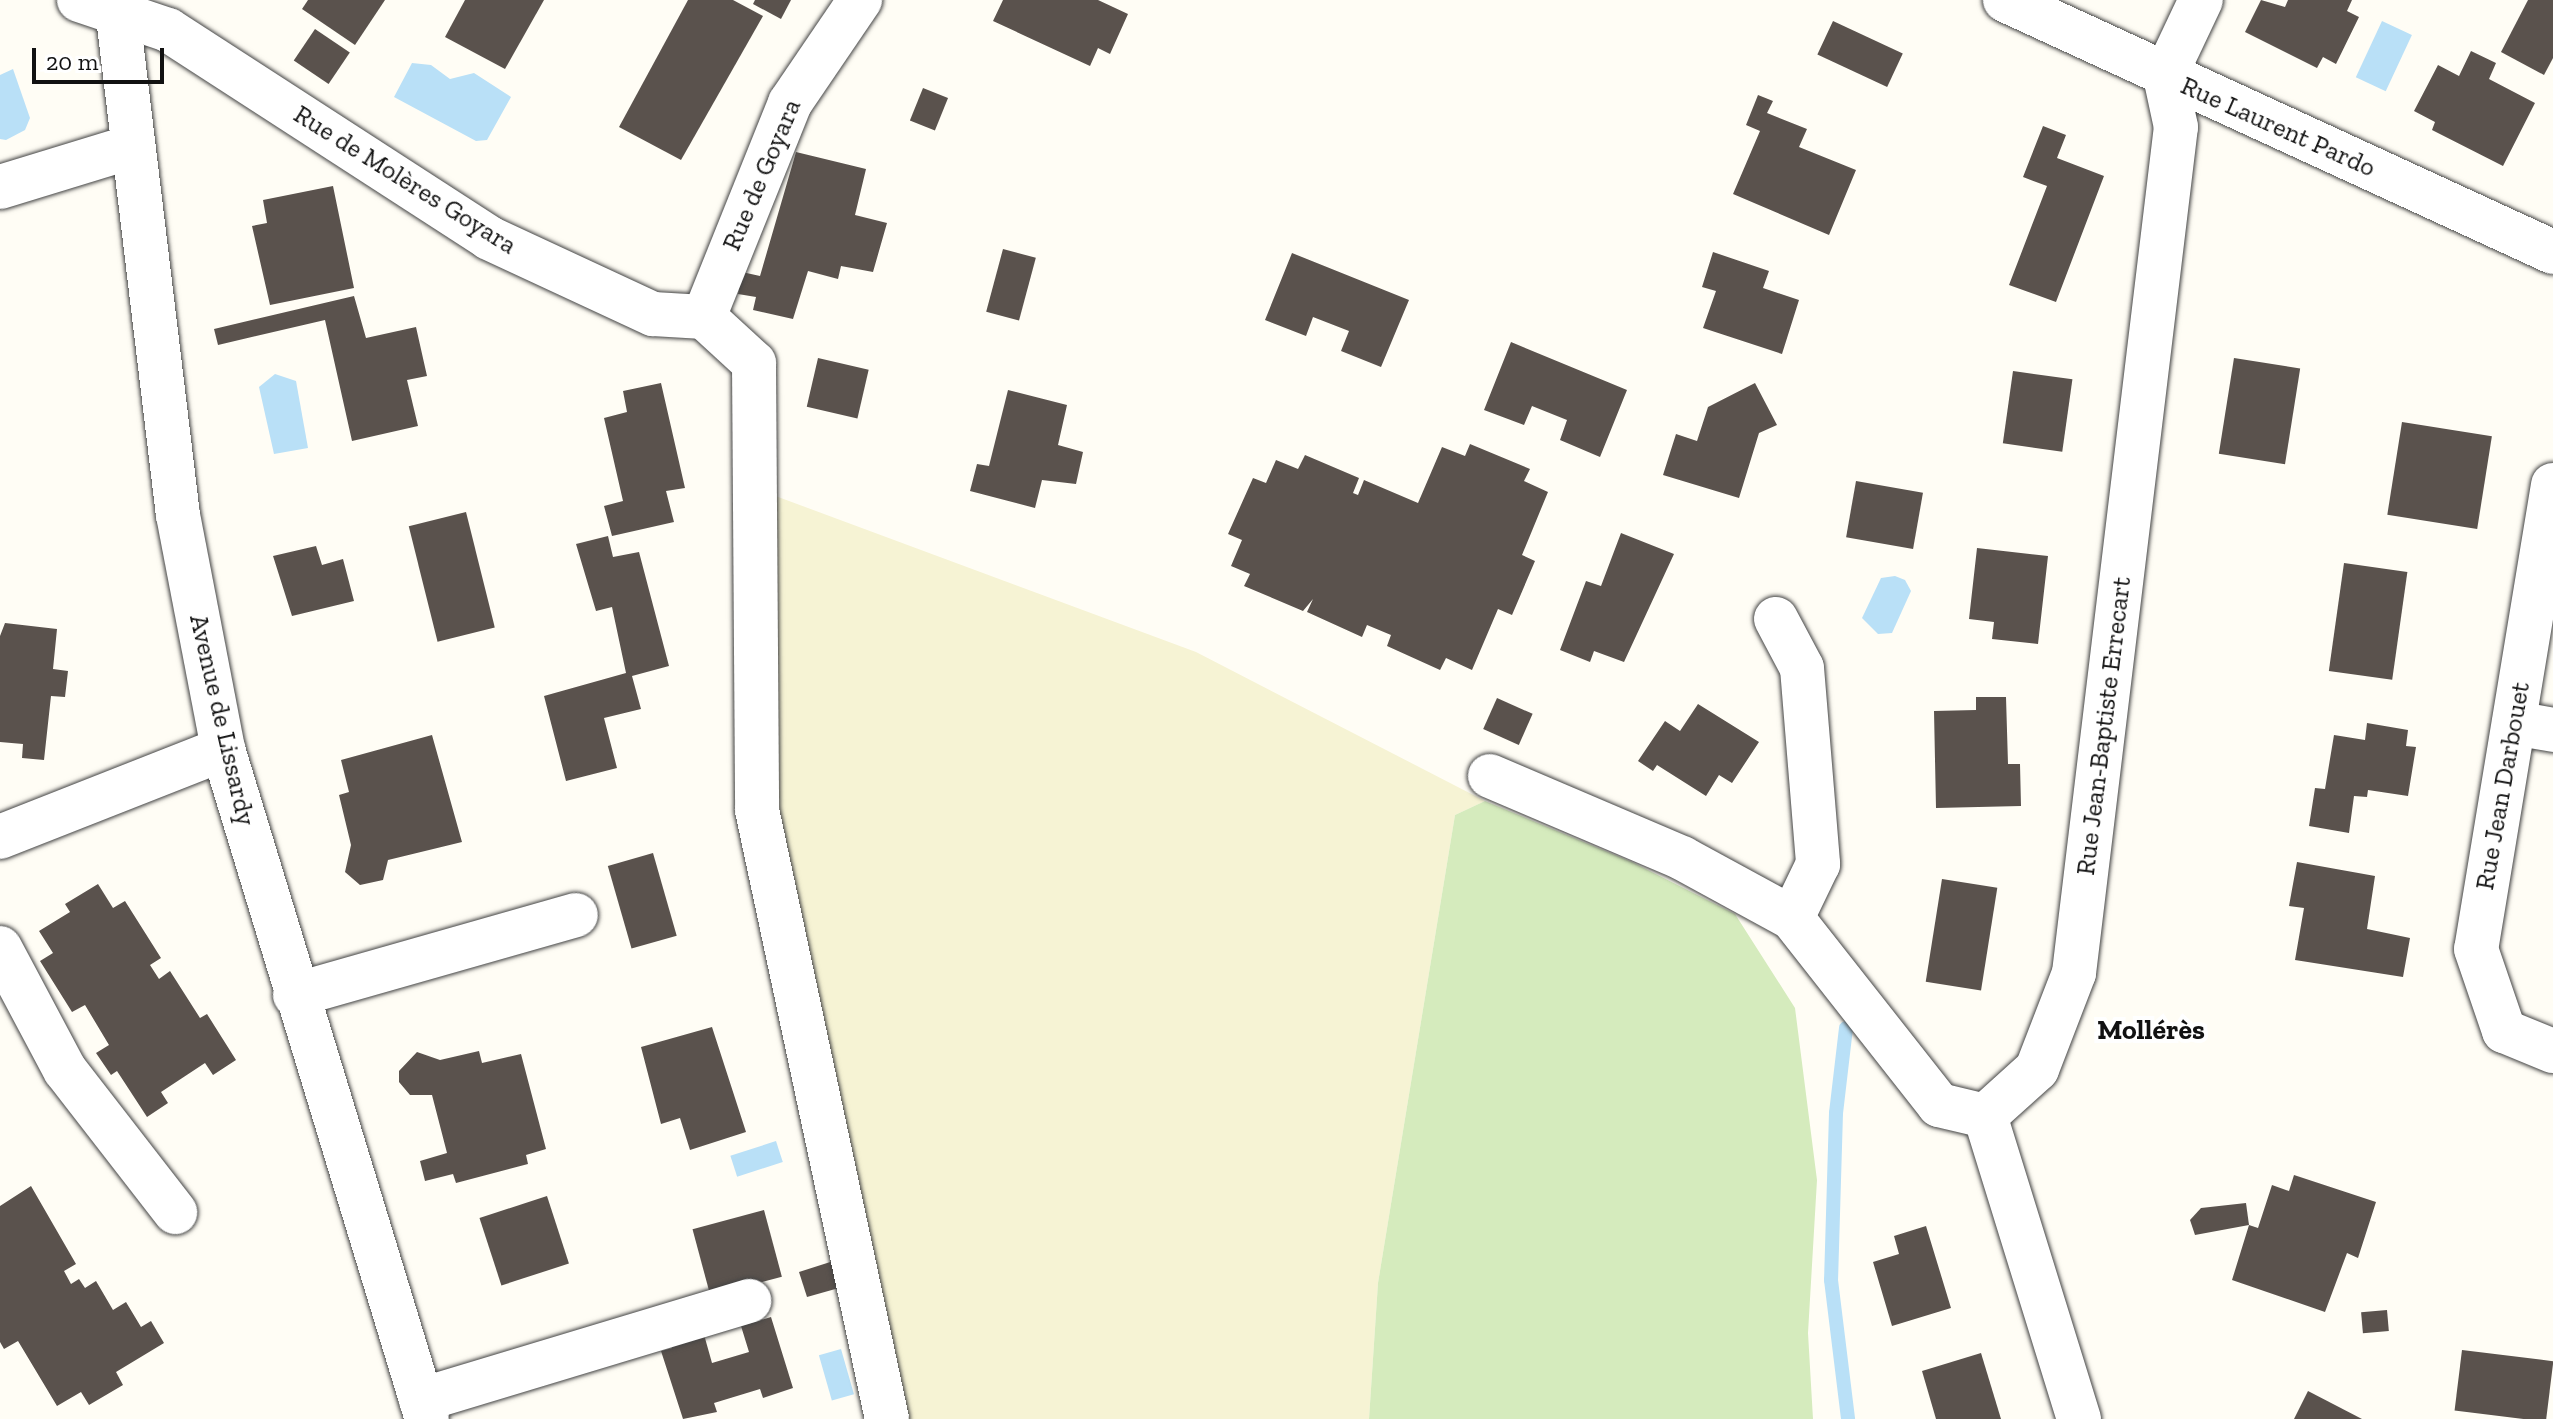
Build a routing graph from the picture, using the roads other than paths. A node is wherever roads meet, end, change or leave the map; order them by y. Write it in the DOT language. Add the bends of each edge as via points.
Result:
graph roads {
  1 [pos="860,0"];
  2 [pos="2005,0"];
  3 [pos="2201,0"];
  4 [pos="104,5"];
  5 [pos="2165,76"];
  6 [pos="131,147"];
  7 [pos="0,187"];
  8 [pos="2553,252"];
  9 [pos="704,317"];
  10 [pos="2553,485"];
  11 [pos="1776,619"];
  12 [pos="2534,726"];
  13 [pos="223,749"];
  14 [pos="1490,776"];
  15 [pos="0,837"];
  16 [pos="576,915"];
  17 [pos="1792,918"];
  18 [pos="0,948"];
  19 [pos="295,995"];
  20 [pos="2553,1051"];
  21 [pos="1985,1116"];
  22 [pos="175,1212"];
  23 [pos="749,1301"];
  24 [pos="424,1410"];
  25 [pos="887,1419"];
  26 [pos="2079,1419"];
  1 -- 9 [label="street, Rue de Goyara" via="790,103"];
  2 -- 5 [label="street, Rue Laurent Pardo"];
  3 -- 5 [label="street"];
  4 -- 6 [label="street, Avenue de Lissardy"];
  4 -- 9 [label="street, Rue de Molères Goyara" via="168,30 489,238 653,314"];
  5 -- 8 [label="street, Rue Laurent Pardo"];
  5 -- 21 [label="street, Rue Jean-Baptiste Errecart" via="2176,127 2074,973 2037,1069"];
  6 -- 7 [label="street"];
  6 -- 13 [label="street, Avenue de Lissardy" via="178,515"];
  9 -- 25 [label="street" via="754,363 757,810"];
  10 -- 12 [label="street, Rue Jean Darbouet"];
  11 -- 17 [label="street" via="1802,668 1818,864"];
  12 -- 20 [label="street, Rue Jean Darbouet" via="2476,949 2504,1031"];
  13 -- 15 [label="street"];
  13 -- 19 [label="street, Avenue de Lissardy"];
  14 -- 17 [label="street" via="1682,858"];
  16 -- 19 [label="street"];
  17 -- 21 [label="street" via="1939,1105"];
  18 -- 22 [label="street" via="65,1070"];
  19 -- 24 [label="street, Avenue de Lissardy"];
  21 -- 26 [label="street"];
  23 -- 24 [label="street"];
}
